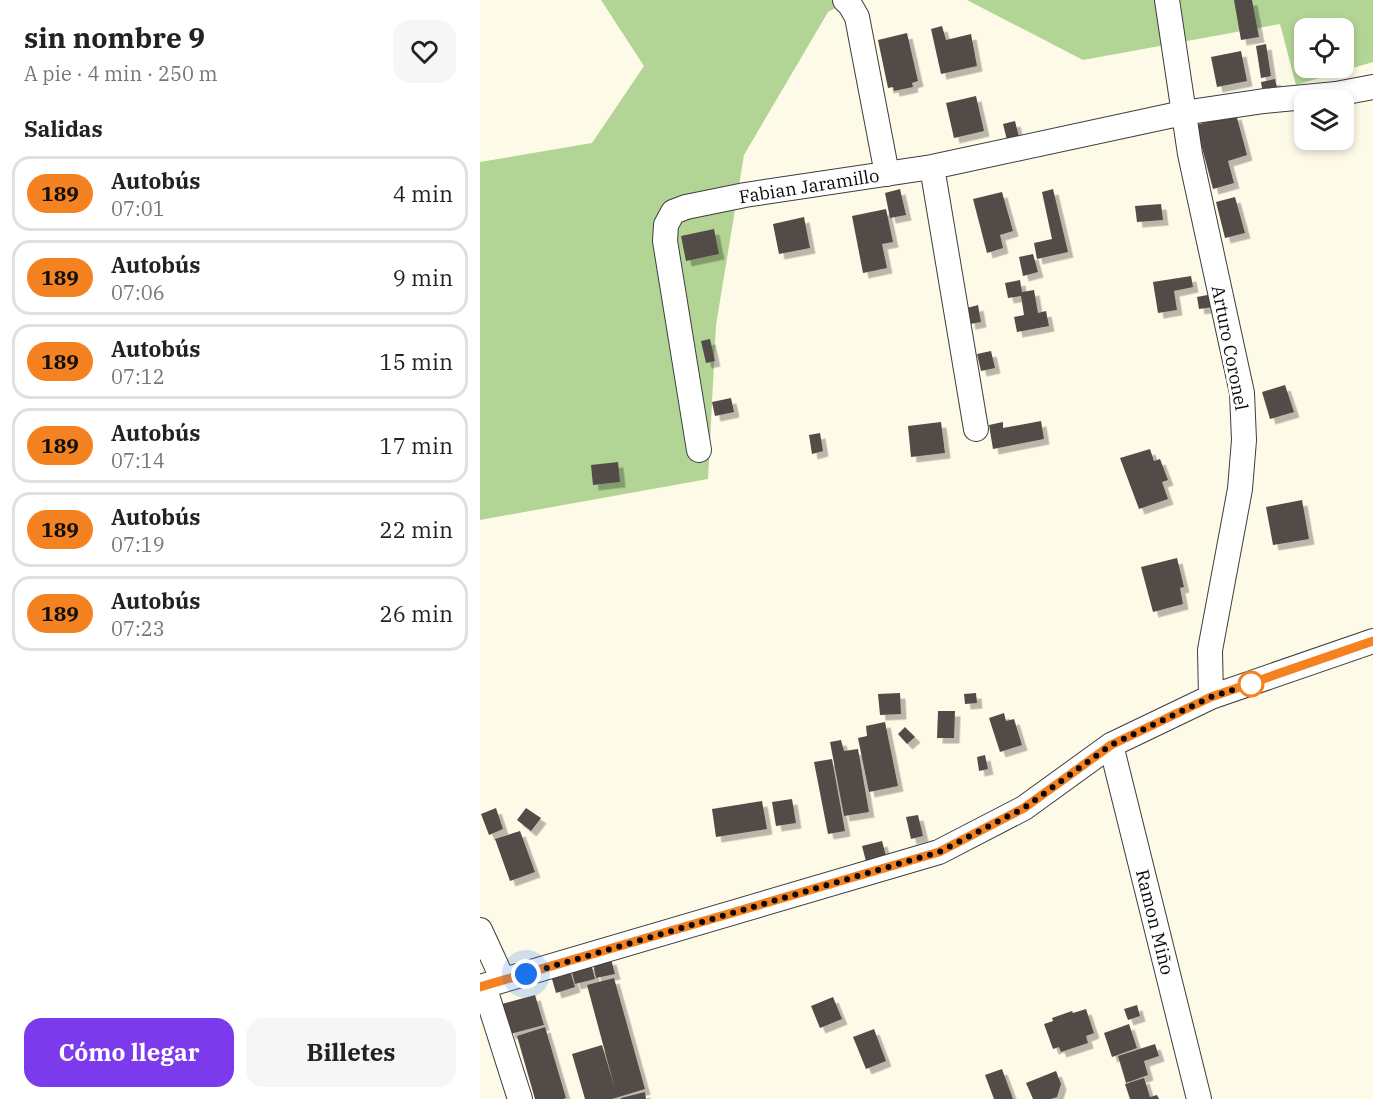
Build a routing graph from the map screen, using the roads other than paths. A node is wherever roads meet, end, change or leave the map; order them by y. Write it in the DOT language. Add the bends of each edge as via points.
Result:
graph roads {
  1 [pos="845,0"];
  2 [pos="1167,0"];
  3 [pos="1373,87"];
  4 [pos="1183,113"];
  5 [pos="932,166"];
  6 [pos="887,174"];
  7 [pos="976,429"];
  8 [pos="699,450"];
  9 [pos="1373,641"];
  10 [pos="1211,697"];
  11 [pos="1111,745"];
  12 [pos="480,930"];
  13 [pos="489,984"];
  14 [pos="520,1099"];
  15 [pos="1199,1099"];
  1 -- 6 [label="street" via="856,17"];
  2 -- 4 [label="street, Arturo Coronel"];
  3 -- 4 [label="street, Fabian Jaramillo"];
  4 -- 5 [label="street, Fabian Jaramillo"];
  4 -- 10 [label="street, Arturo Coronel" via="1242,393 1240,489 1210,650"];
  5 -- 6 [label="street, Fabian Jaramillo"];
  5 -- 7 [label="street"];
  6 -- 8 [label="street, Fabian Jaramillo" via="746,195 673,212 666,225 665,241"];
  9 -- 10 [label="street"];
  10 -- 11 [label="street"];
  11 -- 13 [label="street" via="1024,808 939,852"];
  11 -- 15 [label="street, Ramon Miño"];
  12 -- 13 [label="street"];
  13 -- 14 [label="street"];
}
